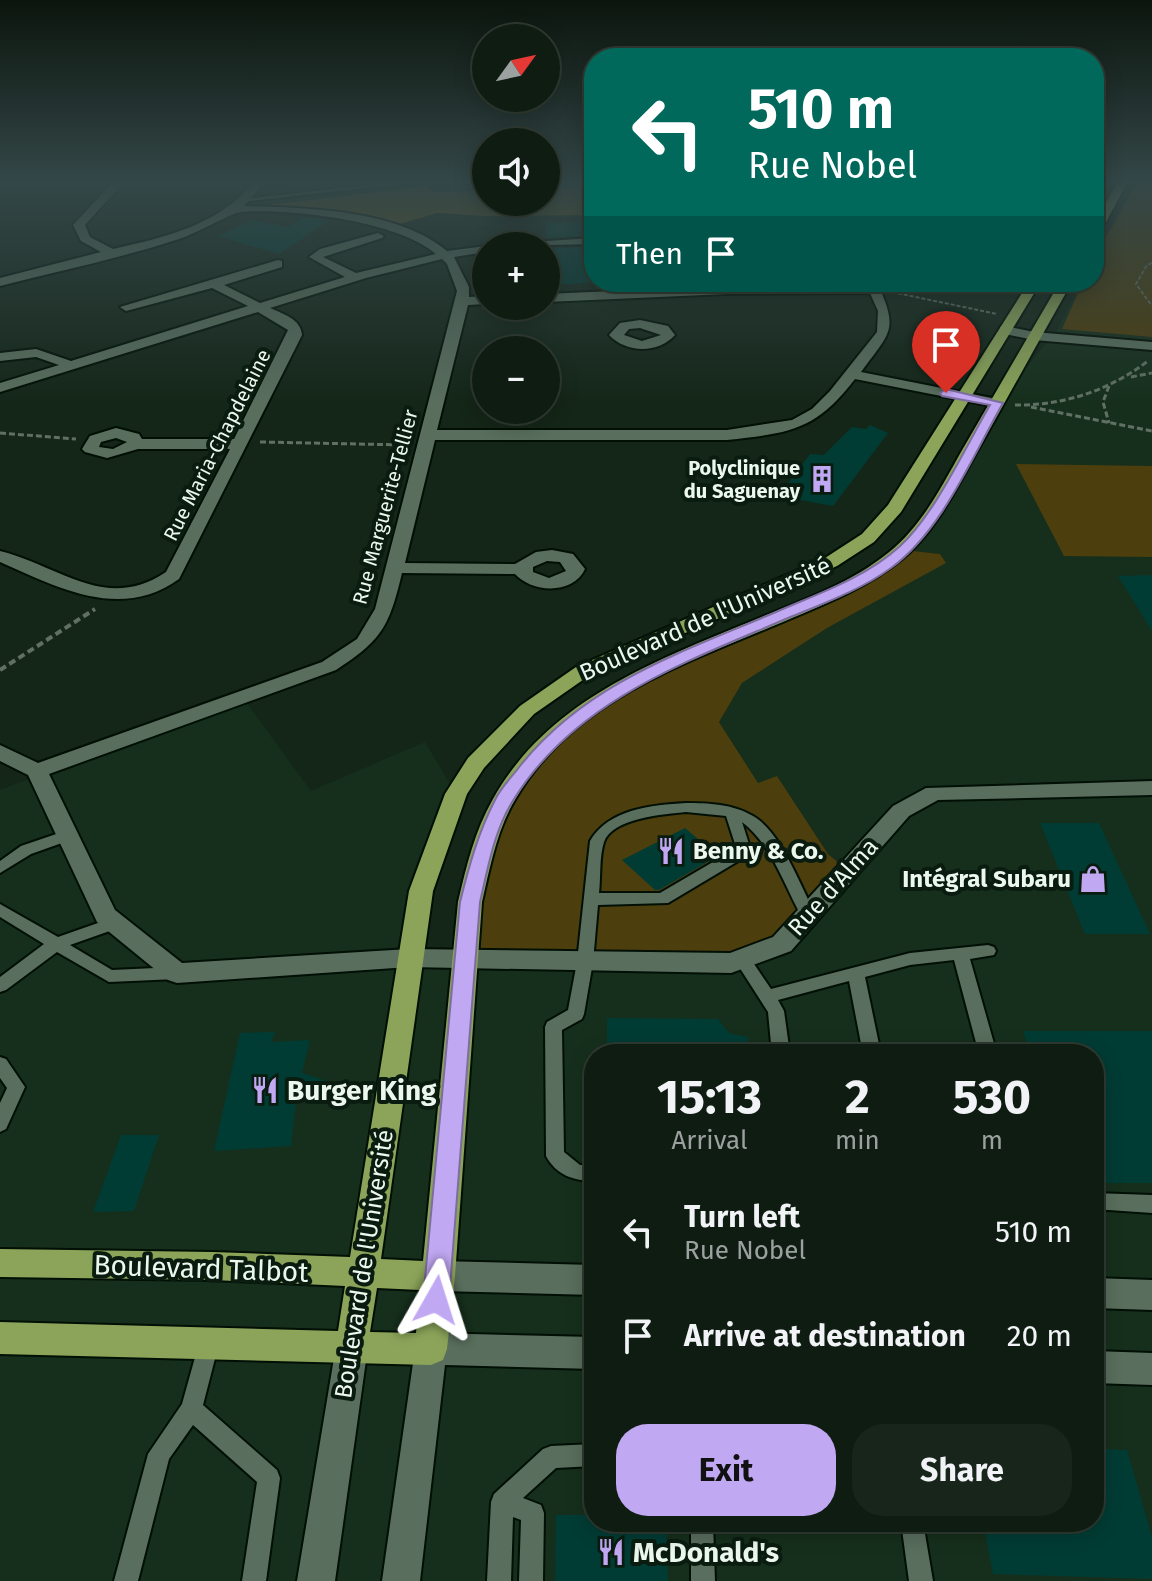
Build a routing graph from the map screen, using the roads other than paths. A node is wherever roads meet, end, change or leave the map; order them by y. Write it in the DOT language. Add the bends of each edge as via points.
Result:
graph roads {
  1 [pos="97,257"];
  2 [pos="315,257"];
  3 [pos="438,257"];
  4 [pos="447,257"];
  5 [pos="278,264"];
  6 [pos="355,277"];
  7 [pos="0,282"];
  8 [pos="213,284"];
  9 [pos="805,292"];
  10 [pos="876,292"];
  11 [pos="1029,292"];
  12 [pos="1060,292"];
  13 [pos="560,300"];
  14 [pos="461,301"];
  15 [pos="472,301"];
  16 [pos="126,307"];
  17 [pos="258,307"];
  18 [pos="1010,324"];
  19 [pos="1038,331"];
  20 [pos="1152,337"];
  21 [pos="1152,346"];
  22 [pos="0,357"];
  23 [pos="69,366"];
  24 [pos="851,374"];
  25 [pos="1,387"];
  26 [pos="964,397"];
  27 [pos="997,403"];
  28 [pos="95,439"];
  29 [pos="427,440"];
  30 [pos="241,443"];
  31 [pos="0,556"];
  32 [pos="395,568"];
  33 [pos="523,569"];
  34 [pos="0,752"];
  35 [pos="37,771"];
  36 [pos="1152,788"];
  37 [pos="732,814"];
  38 [pos="68,835"];
  39 [pos="0,868"];
  40 [pos="591,899"];
  41 [pos="808,915"];
  42 [pos="3,917"];
  43 [pos="115,923"];
  44 [pos="56,944"];
  45 [pos="988,951"];
  46 [pos="961,955"];
  47 [pos="409,958"];
  48 [pos="742,959"];
  49 [pos="463,961"];
  50 [pos="585,962"];
  51 [pos="177,973"];
  52 [pos="856,973"];
  53 [pos="0,986"];
  54 [pos="766,997"];
  55 [pos="780,1044"];
  56 [pos="870,1044"];
  57 [pos="985,1044"];
  58 [pos="0,1064"];
  59 [pos="0,1124"];
  60 [pos="584,1173"];
  61 [pos="1104,1202"];
  62 [pos="1152,1204"];
  63 [pos="0,1263"];
  64 [pos="363,1273"];
  65 [pos="439,1276"];
  66 [pos="584,1280"];
  67 [pos="1104,1293"];
  68 [pos="1152,1295"];
  69 [pos="0,1338"];
  70 [pos="209,1343"];
  71 [pos="352,1346"];
  72 [pos="431,1349"];
  73 [pos="584,1353"];
  74 [pos="1104,1367"];
  75 [pos="1152,1369"];
  76 [pos="191,1409"];
  77 [pos="584,1455"];
  78 [pos="502,1502"];
  79 [pos="702,1532"];
  80 [pos="914,1532"];
  81 [pos="126,1581"];
  82 [pos="254,1581"];
  83 [pos="316,1581"];
  84 [pos="401,1581"];
  85 [pos="499,1581"];
  86 [pos="531,1581"];
  87 [pos="703,1581"];
  88 [pos="921,1581"];
  1 -- 7 [label="street"];
  2 -- 6 [label="street"];
  3 -- 6 [label="street"];
  4 -- 14 [label="street, Rue Marguerite-Tellier" via="464,289"];
  5 -- 8 [label="street"];
  6 -- 17 [label="street"];
  8 -- 16 [label="street"];
  8 -- 17 [label="street"];
  9 -- 13 [label="street" via="640,309"];
  10 -- 24 [label="street" via="884,311 884,332"];
  11 -- 18 [label="main road, Boulevard de l'Université"];
  12 -- 19 [label="main road, Boulevard de l'Université"];
  14 -- 15 [label="street"];
  14 -- 29 [label="street, Rue Marguerite-Tellier"];
  17 -- 23 [label="street"];
  17 -- 30 [label="street, Rue Maria-Chapdelaine" via="289,322 295,335"];
  18 -- 19 [label="street"];
  18 -- 26 [label="main road, Boulevard de l'Université"];
  19 -- 20 [label="street"];
  19 -- 21 [label="street"];
  19 -- 27 [label="main road, Boulevard de l'Université"];
  22 -- 23 [label="street" via="54,355"];
  23 -- 25 [label="street"];
  24 -- 26 [label="street"];
  24 -- 29 [label="street" via="815,414 758,432"];
  26 -- 27 [label="street"];
  26 -- 47 [label="main road, Boulevard de l'Université" via="895,508 850,551 619,653 557,688 504,730 456,794 421,891"];
  27 -- 49 [label="main road, Boulevard de l'Université" via="923,531 884,566 627,684 549,741 505,798 483,848"];
  28 -- 30 [label="street" via="90,449 105,454 135,444"];
  29 -- 32 [label="street, Rue Marguerite-Tellier"];
  30 -- 31 [label="street, Rue Maria-Chapdelaine" via="165,583 123,596 97,593"];
  32 -- 33 [label="street"];
  32 -- 35 [label="street, Rue Marguerite-Tellier" via="384,609 364,643 329,666"];
  34 -- 35 [label="street"];
  35 -- 38 [label="street"];
  36 -- 41 [label="street, Rue d'Alma" via="934,793 901,811"];
  37 -- 40 [label="lane" via="741,849 735,856 663,899"];
  37 -- 40 [label="lane" via="672,807 609,827 597,841"];
  37 -- 41 [label="lane" via="760,828"];
  38 -- 39 [label="lane" via="26,850"];
  38 -- 43 [label="street" via="106,916"];
  40 -- 50 [label="lane"];
  41 -- 48 [label="street, Rue d'Alma" via="782,944"];
  42 -- 44 [label="lane"];
  43 -- 44 [label="lane"];
  43 -- 51 [label="street"];
  44 -- 51 [label="lane" via="109,976"];
  44 -- 53 [label="lane"];
  45 -- 46 [label="lane"];
  46 -- 52 [label="lane" via="910,959"];
  46 -- 57 [label="lane"];
  47 -- 49 [label="street, Rue d'Alma"];
  47 -- 51 [label="street, Rue d'Alma"];
  47 -- 64 [label="main road, Boulevard de l'Université"];
  48 -- 50 [label="street, Rue d'Alma"];
  48 -- 54 [label="lane"];
  49 -- 50 [label="street, Rue d'Alma"];
  49 -- 65 [label="main road, Boulevard de l'Université"];
  50 -- 60 [label="lane" via="576,1014 553,1027 555,1156 576,1173"];
  52 -- 54 [label="lane"];
  52 -- 56 [label="lane"];
  54 -- 55 [label="lane" via="776,1011"];
  58 -- 59 [label="lane" via="16,1087"];
  61 -- 62 [label="lane"];
  63 -- 64 [label="main road, Boulevard Talbot"];
  64 -- 65 [label="main road, Boulevard Talbot"];
  64 -- 71 [label="main road, Boulevard de l'Université"];
  65 -- 66 [label="street, Boulevard Talbot"];
  65 -- 72 [label="main road, Boulevard de l'Université"];
  67 -- 68 [label="street"];
  69 -- 70 [label="main road"];
  70 -- 71 [label="main road"];
  70 -- 76 [label="lane"];
  71 -- 72 [label="main road"];
  71 -- 83 [label="street, Boulevard de l'Université"];
  72 -- 73 [label="street"];
  72 -- 84 [label="street, Boulevard de l'Université"];
  74 -- 75 [label="street"];
  76 -- 81 [label="lane" via="159,1454"];
  76 -- 82 [label="lane" via="269,1478"];
  77 -- 78 [label="lane" via="551,1457"];
  78 -- 85 [label="lane"];
  78 -- 86 [label="lane" via="533,1513"];
  79 -- 87 [label="lane"];
  80 -- 88 [label="lane"];
}
